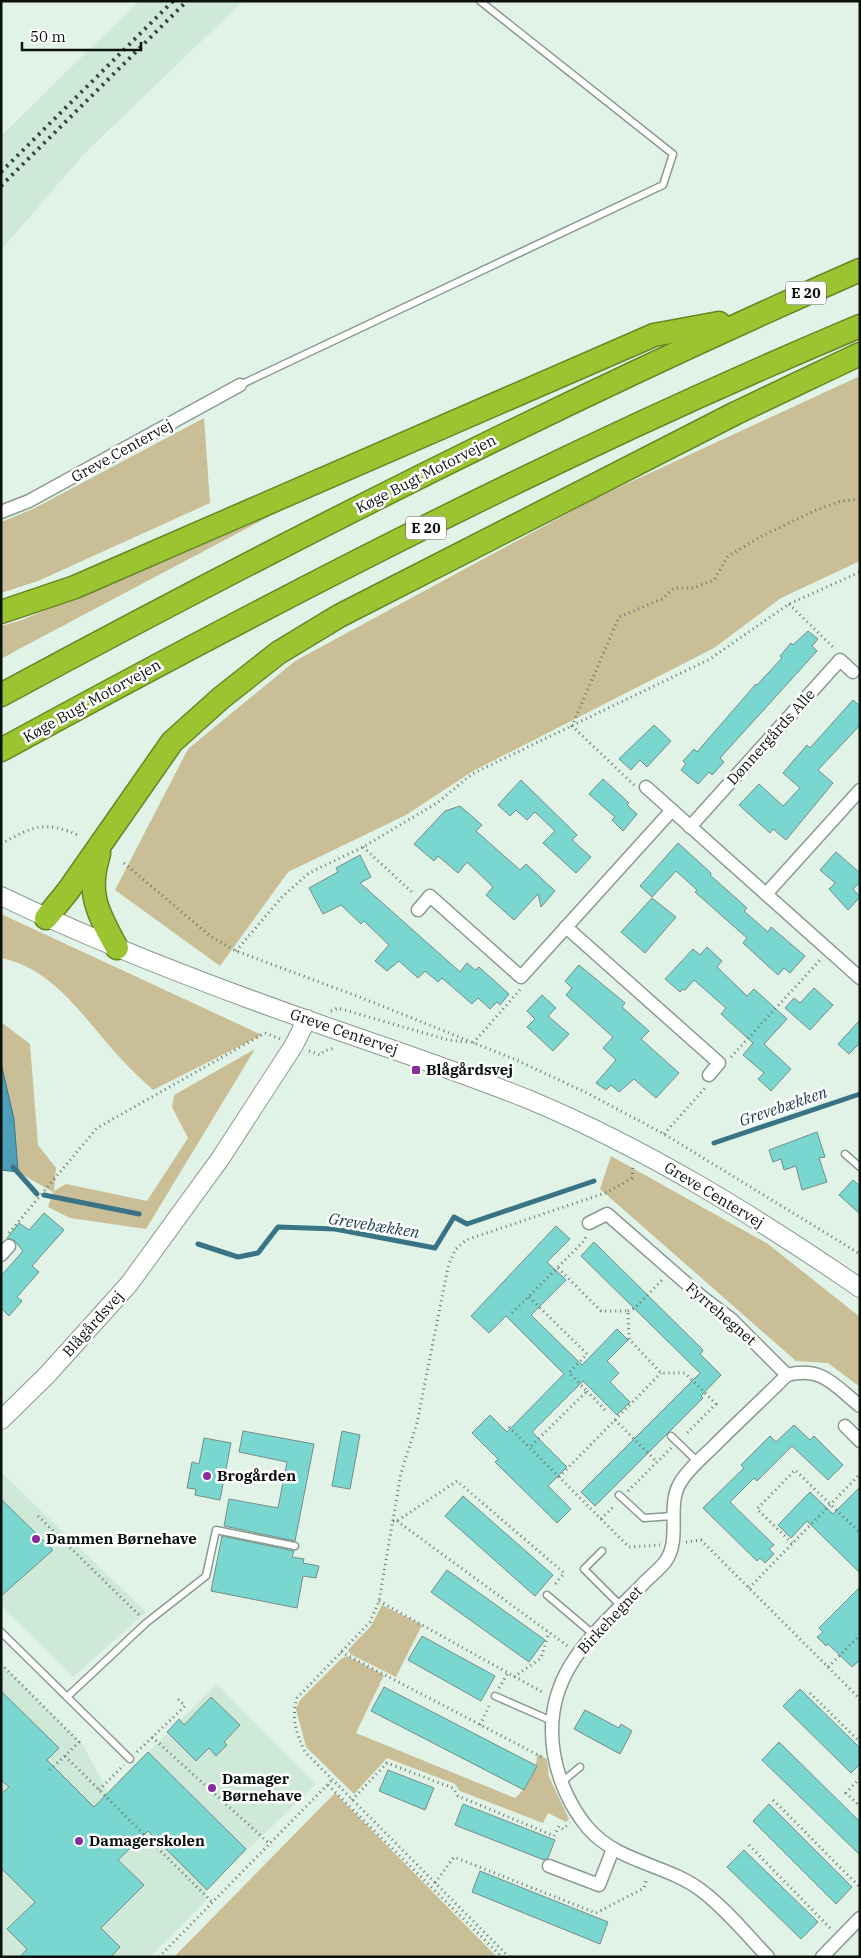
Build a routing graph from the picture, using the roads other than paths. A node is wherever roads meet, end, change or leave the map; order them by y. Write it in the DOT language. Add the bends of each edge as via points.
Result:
graph roads {
  1 [pos="480,1"];
  2 [pos="860,270"];
  3 [pos="752,317"];
  4 [pos="860,326"];
  5 [pos="860,354"];
  6 [pos="240,385"];
  7 [pos="1,512"];
  8 [pos="1,612"];
  9 [pos="853,672"];
  10 [pos="1,695"];
  11 [pos="1,750"];
  12 [pos="646,787"];
  13 [pos="860,790"];
  14 [pos="672,810"];
  15 [pos="690,826"];
  16 [pos="104,838"];
  17 [pos="766,894"];
  18 [pos="1,896"];
  19 [pos="421,906"];
  20 [pos="46,918"];
  21 [pos="566,927"];
  22 [pos="117,948"];
  23 [pos="860,978"];
  24 [pos="307,1020"];
  25 [pos="709,1075"];
  26 [pos="845,1154"];
  27 [pos="860,1167"];
  28 [pos="589,1224"];
  29 [pos="860,1288"];
  30 [pos="787,1375"];
  31 [pos="860,1406"];
  32 [pos="1,1420"];
  33 [pos="845,1426"];
  34 [pos="671,1436"];
  35 [pos="860,1441"];
  36 [pos="698,1462"];
  37 [pos="620,1497"];
  38 [pos="673,1516"];
  39 [pos="295,1546"];
  40 [pos="602,1551"];
  41 [pos="547,1595"];
  42 [pos="621,1606"];
  43 [pos="1,1632"];
  44 [pos="593,1634"];
  45 [pos="495,1696"];
  46 [pos="67,1697"];
  47 [pos="552,1721"];
  48 [pos="130,1759"];
  49 [pos="580,1767"];
  50 [pos="562,1782"];
  51 [pos="613,1849"];
  52 [pos="549,1866"];
  53 [pos="860,1918"];
  54 [pos="768,1957"];
  55 [pos="822,1957"];
  1 -- 6 [label="lane" via="673,154 663,185"];
  2 -- 3 [label="highway, Køge Bugt Motorvejen / E 20"];
  3 -- 8 [label="highway" via="654,335 75,587"];
  3 -- 10 [label="highway, Køge Bugt Motorvejen / E 20" via="513,430 168,605"];
  4 -- 11 [label="highway, Køge Bugt Motorvejen / E 20" via="772,363 555,464 196,644"];
  5 -- 16 [label="highway" via="736,412 339,616 278,653 172,742"];
  6 -- 7 [label="street, Greve Centervej" via="29,501"];
  9 -- 15 [label="street, Dønnergårds Alle" via="840,660"];
  12 -- 14 [label="street"];
  13 -- 17 [label="street"];
  14 -- 15 [label="street"];
  14 -- 21 [label="street"];
  15 -- 17 [label="street"];
  16 -- 20 [label="highway"];
  16 -- 22 [label="highway" via="94,868 92,892 97,910"];
  17 -- 23 [label="street"];
  18 -- 20 [label="street, Greve Centervej"];
  19 -- 21 [label="street" via="430,896 521,977"];
  20 -- 22 [label="street, Greve Centervej"];
  21 -- 25 [label="street" via="720,1063"];
  22 -- 24 [label="street, Greve Centervej"];
  24 -- 29 [label="street, Greve Centervej" via="464,1074 612,1138 691,1179"];
  24 -- 32 [label="street, Blågårdsvej" via="220,1159 129,1284 47,1375"];
  26 -- 27 [label="lane"];
  28 -- 30 [label="street, Fyrrehegnet" via="607,1214 731,1319"];
  30 -- 31 [label="street" via="802,1371 826,1378"];
  30 -- 36 [label="street"];
  33 -- 35 [label="street"];
  34 -- 36 [label="lane"];
  36 -- 38 [label="street" via="680,1482 674,1498"];
  37 -- 38 [label="lane" via="644,1518"];
  38 -- 42 [label="street, Birkehegnet" via="672,1544 666,1560"];
  39 -- 46 [label="lane" via="216,1530 206,1576 146,1623"];
  40 -- 42 [label="lane" via="584,1569"];
  41 -- 44 [label="lane"];
  42 -- 44 [label="street, Birkehegnet"];
  43 -- 46 [label="lane"];
  44 -- 47 [label="street, Birkehegnet" via="566,1670 555,1700"];
  45 -- 47 [label="lane"];
  46 -- 48 [label="lane"];
  47 -- 50 [label="street, Birkehegnet" via="556,1764"];
  49 -- 50 [label="lane"];
  50 -- 51 [label="street, Birkehegnet" via="579,1816 600,1840"];
  51 -- 52 [label="street" via="599,1886"];
  51 -- 54 [label="street, Birkehegnet" via="702,1891"];
  53 -- 55 [label="street"];
}
